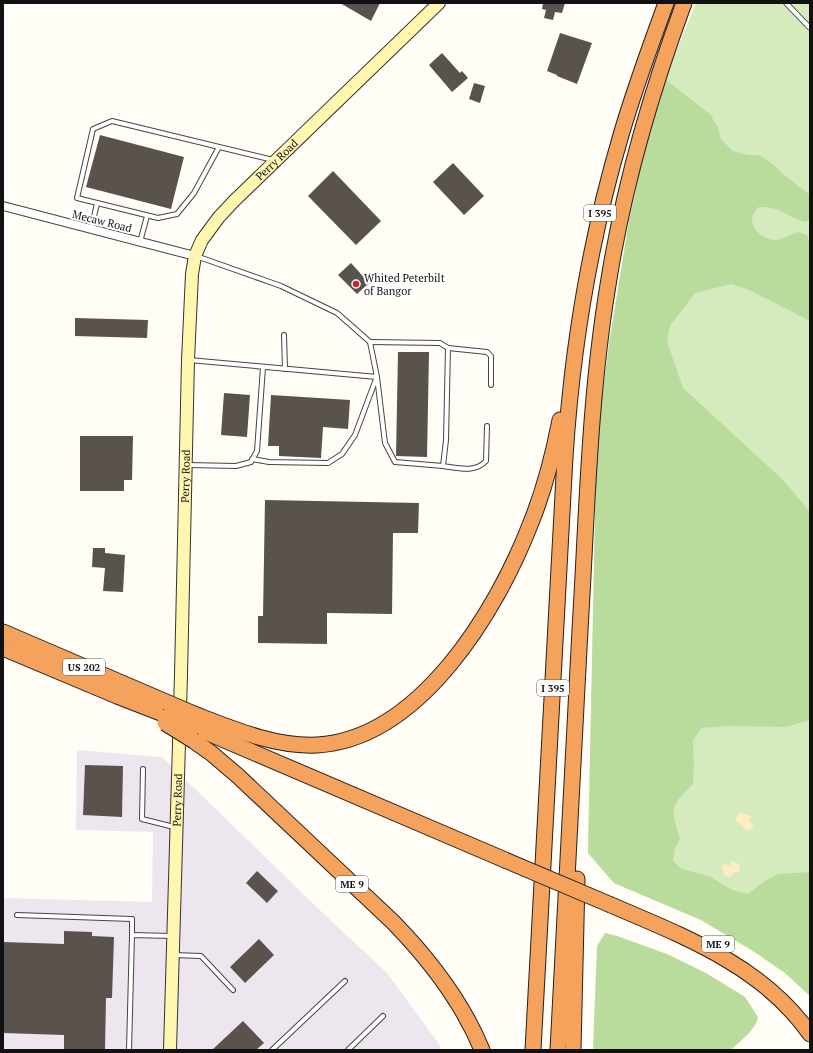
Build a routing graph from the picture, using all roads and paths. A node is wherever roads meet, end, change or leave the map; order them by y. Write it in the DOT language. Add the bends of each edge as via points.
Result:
graph roads {
  1 [pos="439,3"];
  2 [pos="666,3"];
  3 [pos="684,3"];
  4 [pos="786,3"];
  5 [pos="810,28"];
  6 [pos="219,147"];
  7 [pos="276,161"];
  8 [pos="98,204"];
  9 [pos="3,206"];
  10 [pos="147,216"];
  11 [pos="91,230"];
  12 [pos="140,242"];
  13 [pos="195,256"];
  14 [pos="578,327"];
  15 [pos="284,335"];
  16 [pos="370,342"];
  17 [pos="448,348"];
  18 [pos="188,360"];
  19 [pos="263,367"];
  20 [pos="285,369"];
  21 [pos="377,377"];
  22 [pos="490,385"];
  23 [pos="487,426"];
  24 [pos="252,459"];
  25 [pos="186,465"];
  26 [pos="443,466"];
  27 [pos="3,632"];
  28 [pos="3,648"];
  29 [pos="117,696"];
  30 [pos="166,713"];
  31 [pos="222,724"];
  32 [pos="194,727"];
  33 [pos="143,769"];
  34 [pos="572,777"];
  35 [pos="177,828"];
  36 [pos="505,854"];
  37 [pos="611,900"];
  38 [pos="17,915"];
  39 [pos="132,935"];
  40 [pos="174,936"];
  41 [pos="173,955"];
  42 [pos="345,981"];
  43 [pos="233,990"];
  44 [pos="383,1016"];
  45 [pos="810,1018"];
  46 [pos="810,1034"];
  47 [pos="129,1050"];
  48 [pos="170,1050"];
  49 [pos="272,1050"];
  50 [pos="348,1050"];
  51 [pos="482,1050"];
  52 [pos="533,1050"];
  53 [pos="558,1050"];
  54 [pos="573,1050"];
  1 -- 7 [label="street, Perry Road"];
  2 -- 14 [label="highway, I 395" via="641,72 612,166 592,248"];
  3 -- 34 [label="highway, I 395" via="655,86 636,152 620,218 603,319 590,454"];
  4 -- 5 [label="lane"];
  6 -- 7 [label="lane"];
  6 -- 8 [label="lane" via="112,121 93,129 77,198"];
  6 -- 10 [label="lane" via="194,193 178,214 158,218"];
  7 -- 13 [label="street, Perry Road" via="219,218 202,240"];
  8 -- 10 [label="lane"];
  8 -- 11 [label="lane"];
  9 -- 11 [label="street, Mecaw Road"];
  10 -- 12 [label="lane"];
  11 -- 12 [label="street, Mecaw Road"];
  12 -- 13 [label="street, Mecaw Road"];
  13 -- 16 [label="lane" via="288,289 337,314"];
  13 -- 18 [label="street, Perry Road" via="191,283"];
  14 -- 31 [label="highway" via="550,465 528,530 514,564 491,606 466,644 441,674 414,701 385,722 338,742 318,745 293,744"];
  14 -- 52 [label="highway, I 395" via="565,451"];
  15 -- 20 [label="lane"];
  16 -- 17 [label="lane" via="440,343"];
  16 -- 21 [label="lane"];
  17 -- 22 [label="lane" via="487,352 491,356"];
  17 -- 26 [label="lane"];
  18 -- 19 [label="lane"];
  18 -- 25 [label="street, Perry Road"];
  19 -- 20 [label="lane"];
  19 -- 24 [label="lane" via="257,451"];
  20 -- 21 [label="lane"];
  21 -- 24 [label="lane" via="355,435 342,454 328,463 269,462"];
  21 -- 26 [label="lane" via="385,443 395,462"];
  23 -- 26 [label="lane" via="486,461 481,466 471,469"];
  24 -- 25 [label="lane" via="251,462 236,466"];
  25 -- 35 [label="street, Perry Road"];
  27 -- 30 [label="highway, US 202"];
  28 -- 29 [label="highway, US 202"];
  29 -- 30 [label="highway, ME 9"];
  30 -- 32 [label="highway, US 202, bridge"];
  30 -- 32 [label="highway, ME 9, bridge"];
  31 -- 32 [label="highway, US 202"];
  31 -- 36 [label="highway" via="278,752"];
  32 -- 36 [label="highway"];
  32 -- 51 [label="highway, ME 9" via="211,753 414,944 454,996"];
  33 -- 35 [label="lane" via="142,820"];
  34 -- 53 [label="highway, I 395"];
  34 -- 54 [label="highway" via="577,856"];
  35 -- 40 [label="street, Perry Road"];
  36 -- 37 [label="highway, bridge"];
  37 -- 45 [label="highway, ME 9" via="694,931 742,958 775,982"];
  37 -- 46 [label="highway" via="709,949 743,970 783,1002"];
  38 -- 39 [label="lane" via="132,919"];
  39 -- 40 [label="lane"];
  39 -- 47 [label="lane"];
  40 -- 41 [label="street, Perry Road"];
  41 -- 43 [label="lane" via="201,956"];
  41 -- 48 [label="street, Perry Road"];
  42 -- 49 [label="lane"];
  44 -- 50 [label="lane"];
}
